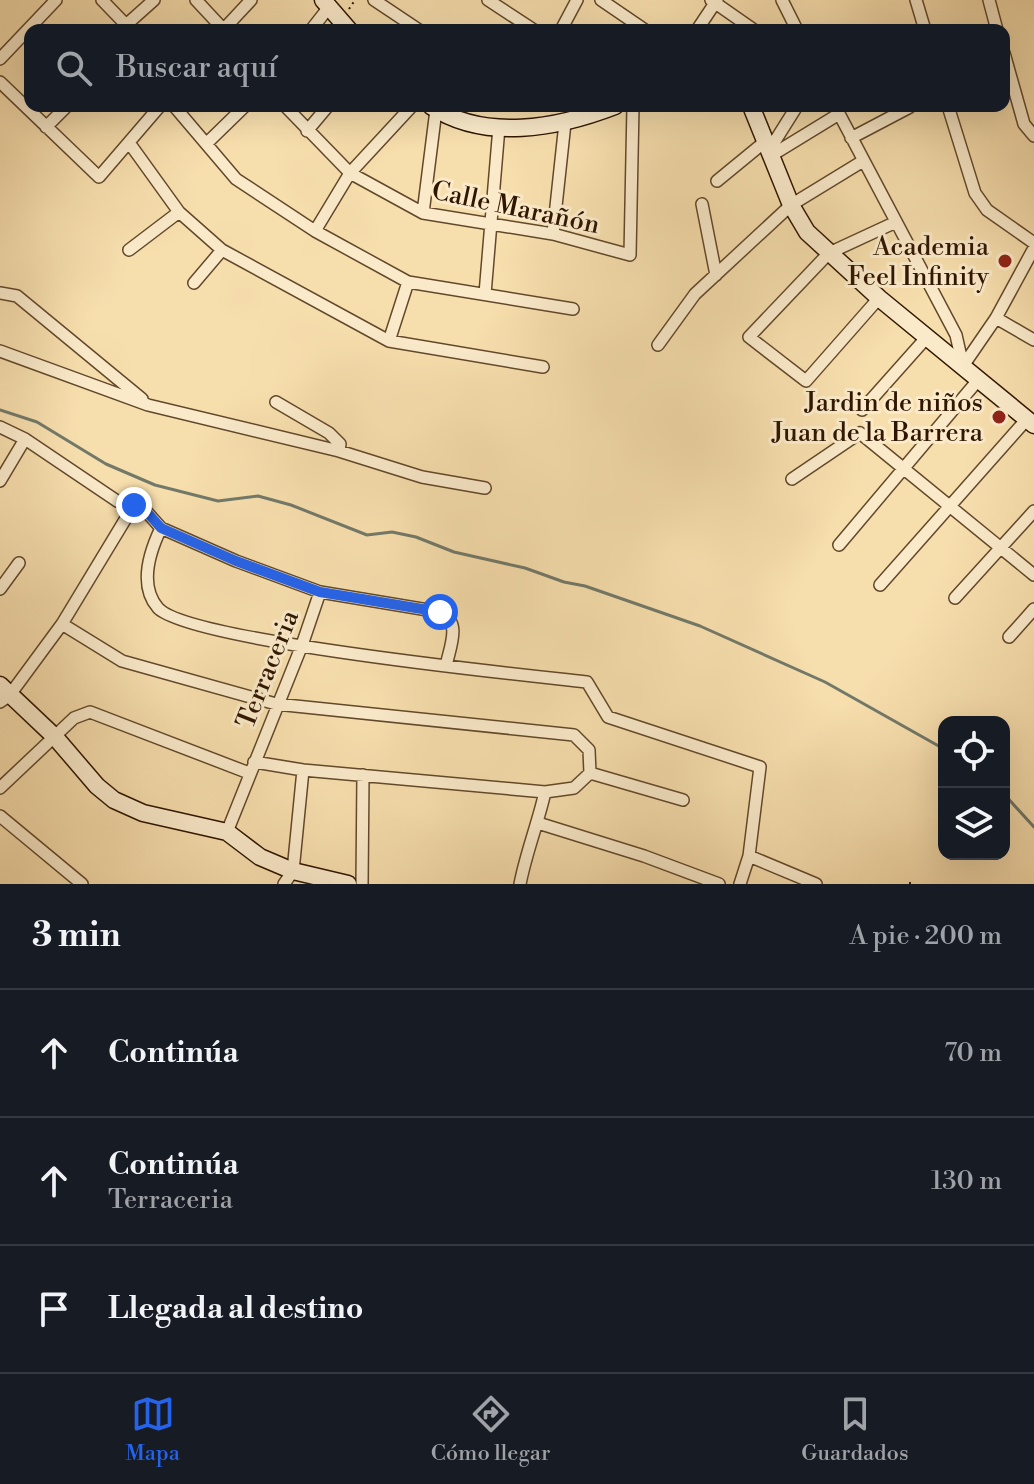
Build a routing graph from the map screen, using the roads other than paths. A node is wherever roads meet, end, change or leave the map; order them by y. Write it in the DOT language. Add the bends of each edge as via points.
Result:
graph roads {
  1 [pos="56,0"];
  2 [pos="102,0"];
  3 [pos="154,0"];
  4 [pos="196,0"];
  5 [pos="251,0"];
  6 [pos="374,0"];
  7 [pos="488,0"];
  8 [pos="577,0"];
  9 [pos="601,0"];
  10 [pos="782,0"];
  11 [pos="916,0"];
  12 [pos="989,0"];
  13 [pos="714,1"];
  14 [pos="326,4"];
  15 [pos="33,24"];
  16 [pos="126,24"];
  17 [pos="132,24"];
  18 [pos="218,24"];
  19 [pos="229,24"];
  20 [pos="314,24"];
  21 [pos="344,24"];
  22 [pos="410,24"];
  23 [pos="525,24"];
  24 [pos="564,24"];
  25 [pos="636,24"];
  26 [pos="701,24"];
  27 [pos="746,24"];
  28 [pos="794,24"];
  29 [pos="923,24"];
  30 [pos="995,24"];
  31 [pos="24,34"];
  32 [pos="0,59"];
  33 [pos="1010,74"];
  34 [pos="0,82"];
  35 [pos="24,105"];
  36 [pos="31,112"];
  37 [pos="61,112"];
  38 [pos="155,112"];
  39 [pos="179,112"];
  40 [pos="239,112"];
  41 [pos="290,112"];
  42 [pos="323,112"];
  43 [pos="406,112"];
  44 [pos="433,112"];
  45 [pos="442,112"];
  46 [pos="597,112"];
  47 [pos="633,112"];
  48 [pos="754,112"];
  49 [pos="793,112"];
  50 [pos="833,112"];
  51 [pos="838,112"];
  52 [pos="900,112"];
  53 [pos="950,112"];
  54 [pos="565,123"];
  55 [pos="46,127"];
  56 [pos="499,127"];
  57 [pos="307,131"];
  58 [pos="1034,136"];
  59 [pos="851,138"];
  60 [pos="207,143"];
  61 [pos="130,144"];
  62 [pos="770,148"];
  63 [pos="863,161"];
  64 [pos="350,173"];
  65 [pos="717,181"];
  66 [pos="702,204"];
  67 [pos="791,205"];
  68 [pos="179,212"];
  69 [pos="423,213"];
  70 [pos="896,222"];
  71 [pos="490,225"];
  72 [pos="315,231"];
  73 [pos="553,234"];
  74 [pos="1034,245"];
  75 [pos="129,250"];
  76 [pos="222,250"];
  77 [pos="829,253"];
  78 [pos="716,275"];
  79 [pos="408,282"];
  80 [pos="194,283"];
  81 [pos="0,293"];
  82 [pos="485,294"];
  83 [pos="879,298"];
  84 [pos="573,309"];
  85 [pos="996,318"];
  86 [pos="927,337"];
  87 [pos="1034,340"];
  88 [pos="389,341"];
  89 [pos="658,345"];
  90 [pos="0,351"];
  91 [pos="963,366"];
  92 [pos="543,367"];
  93 [pos="979,379"];
  94 [pos="276,402"];
  95 [pos="148,405"];
  96 [pos="862,410"];
  97 [pos="1030,422"];
  98 [pos="0,427"];
  99 [pos="25,439"];
  100 [pos="339,451"];
  101 [pos="904,470"];
  102 [pos="792,479"];
  103 [pos="0,481"];
  104 [pos="485,488"];
  105 [pos="134,505"];
  106 [pos="950,506"];
  107 [pos="1034,511"];
  108 [pos="161,528"];
  109 [pos="839,545"];
  110 [pos="1002,548"];
  111 [pos="19,563"];
  112 [pos="1034,575"];
  113 [pos="880,585"];
  114 [pos="0,589"];
  115 [pos="320,592"];
  116 [pos="955,598"];
  117 [pos="1034,609"];
  118 [pos="62,624"];
  119 [pos="1009,637"];
  120 [pos="302,645"];
  121 [pos="446,666"];
  122 [pos="3,694"];
  123 [pos="276,704"];
  124 [pos="55,737"];
  125 [pos="251,768"];
  126 [pos="303,770"];
  127 [pos="590,773"];
  128 [pos="363,775"];
  129 [pos="0,788"];
  130 [pos="545,792"];
  131 [pos="683,800"];
  132 [pos="0,816"];
  133 [pos="538,823"];
  134 [pos="227,832"];
  135 [pos="749,856"];
  136 [pos="288,878"];
  137 [pos="82,884"];
  138 [pos="348,884"];
  139 [pos="362,884"];
  140 [pos="520,884"];
  141 [pos="719,884"];
  142 [pos="740,884"];
  143 [pos="816,884"];
  1 -- 15 [label="street"];
  2 -- 16 [label="street"];
  3 -- 17 [label="street"];
  4 -- 18 [label="street"];
  5 -- 19 [label="street"];
  6 -- 22 [label="street"];
  7 -- 23 [label="street"];
  8 -- 24 [label="street"];
  9 -- 25 [label="street"];
  10 -- 28 [label="street"];
  11 -- 29 [label="street"];
  12 -- 30 [label="street"];
  13 -- 26 [label="street"];
  13 -- 27 [label="street"];
  14 -- 20 [label="street"];
  14 -- 21 [label="street"];
  31 -- 32 [label="street"];
  33 -- 58 [label="street" via="1024,124"];
  34 -- 35 [label="street"];
  36 -- 55 [label="street"];
  37 -- 55 [label="street"];
  38 -- 61 [label="street"];
  39 -- 60 [label="street"];
  40 -- 60 [label="street"];
  41 -- 57 [label="street, Calle Marañón"];
  42 -- 57 [label="street"];
  43 -- 64 [label="street"];
  44 -- 69 [label="street"];
  45 -- 56 [label="street" via="467,123"];
  46 -- 54 [label="street"];
  47 -- 73 [label="street, Calle Marañón" via="630,255"];
  48 -- 62 [label="street"];
  49 -- 62 [label="street"];
  50 -- 62 [label="street"];
  51 -- 59 [label="street"];
  52 -- 59 [label="street"];
  53 -- 74 [label="street" via="975,193 987,210"];
  54 -- 56 [label="street"];
  54 -- 73 [label="street"];
  55 -- 61 [label="street" via="99,177"];
  56 -- 71 [label="street"];
  57 -- 64 [label="street, Calle Marañón"];
  59 -- 63 [label="street"];
  60 -- 72 [label="street" via="236,179"];
  61 -- 68 [label="street"];
  62 -- 65 [label="street"];
  62 -- 67 [label="street"];
  63 -- 67 [label="street"];
  63 -- 70 [label="street"];
  64 -- 69 [label="street, Calle Marañón"];
  64 -- 72 [label="street"];
  66 -- 78 [label="street"];
  67 -- 77 [label="street" via="807,232"];
  67 -- 78 [label="street"];
  68 -- 75 [label="street"];
  68 -- 76 [label="street"];
  69 -- 71 [label="street, Calle Marañón"];
  70 -- 77 [label="street"];
  70 -- 91 [label="street" via="956,335"];
  71 -- 73 [label="street, Calle Marañón"];
  71 -- 82 [label="street"];
  72 -- 79 [label="street"];
  74 -- 85 [label="street"];
  76 -- 80 [label="street"];
  76 -- 88 [label="street"];
  77 -- 83 [label="street"];
  77 -- 83 [label="street" via="749,337 806,381"];
  78 -- 89 [label="street" via="695,294"];
  79 -- 82 [label="street"];
  79 -- 88 [label="street"];
  81 -- 95 [label="street" via="17,296"];
  82 -- 84 [label="street"];
  83 -- 86 [label="street"];
  85 -- 87 [label="street"];
  85 -- 91 [label="street"];
  86 -- 91 [label="street"];
  86 -- 96 [label="street"];
  88 -- 92 [label="street"];
  90 -- 95 [label="street"];
  91 -- 93 [label="street"];
  93 -- 97 [label="street"];
  93 -- 101 [label="street"];
  94 -- 100 [label="street" via="329,433 340,444"];
  95 -- 100 [label="street"];
  97 -- 106 [label="street"];
  98 -- 99 [label="street, Terraceria"];
  99 -- 103 [label="street"];
  99 -- 105 [label="street, Terraceria" via="117,501"];
  100 -- 104 [label="street" via="422,477"];
  101 -- 102 [label="street" via="860,433"];
  101 -- 106 [label="street"];
  101 -- 109 [label="street"];
  105 -- 108 [label="street, Terraceria"];
  105 -- 118 [label="street"];
  106 -- 110 [label="street"];
  106 -- 113 [label="street"];
  107 -- 110 [label="street"];
  108 -- 115 [label="street, Terraceria"];
  108 -- 120 [label="street" via="148,568 158,608 219,630"];
  110 -- 112 [label="street"];
  110 -- 116 [label="street"];
  111 -- 114 [label="street"];
  115 -- 120 [label="street, Terraceria"];
  115 -- 121 [label="street" via="450,617 454,623"];
  117 -- 119 [label="street"];
  118 -- 122 [label="street"];
  118 -- 123 [label="street" via="122,661"];
  120 -- 121 [label="street"];
  120 -- 123 [label="street, Terraceria"];
  121 -- 135 [label="street" via="587,682 608,717 760,767"];
  122 -- 124 [label="street"];
  123 -- 125 [label="street, Terraceria"];
  123 -- 127 [label="street" via="574,735 589,750"];
  124 -- 125 [label="street" via="83,713 97,712"];
  124 -- 129 [label="street"];
  124 -- 134 [label="street" via="114,800 143,813"];
  125 -- 126 [label="street"];
  125 -- 134 [label="street, Terraceria"];
  126 -- 128 [label="street"];
  126 -- 136 [label="street"];
  127 -- 130 [label="street" via="574,788"];
  127 -- 131 [label="street"];
  128 -- 130 [label="street"];
  128 -- 139 [label="street"];
  130 -- 133 [label="street"];
  132 -- 137 [label="street"];
  133 -- 140 [label="street"];
  133 -- 141 [label="street"];
  134 -- 136 [label="street"];
  135 -- 142 [label="street"];
  135 -- 143 [label="street"];
  136 -- 138 [label="street"];
}
